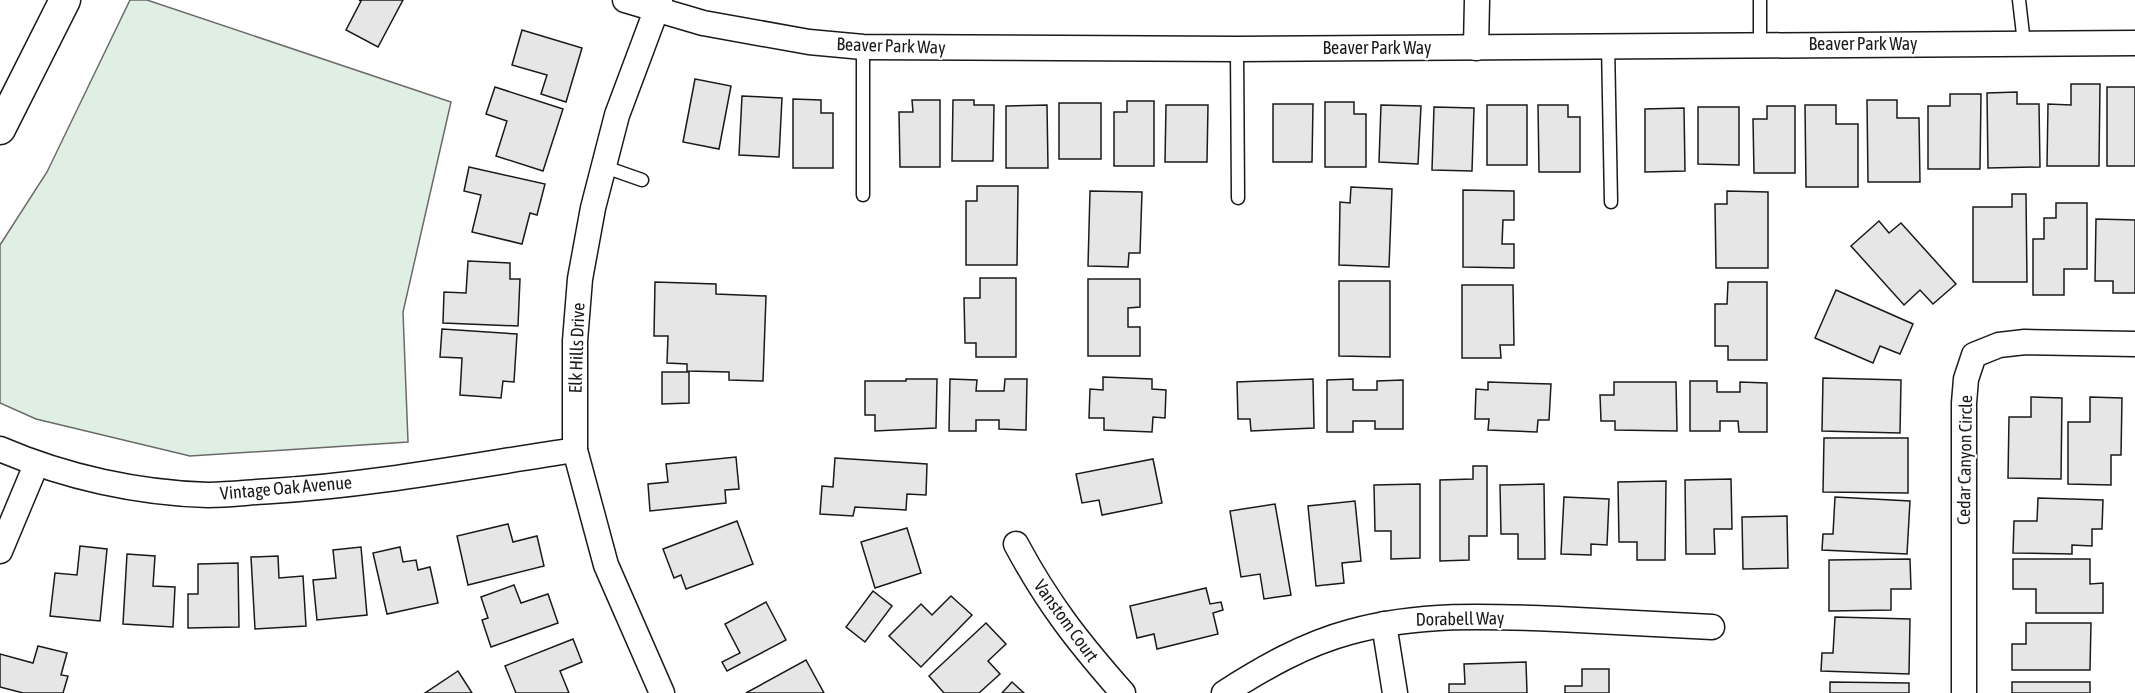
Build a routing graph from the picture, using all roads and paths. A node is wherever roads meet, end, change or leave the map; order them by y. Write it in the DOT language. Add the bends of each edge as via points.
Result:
graph roads {
  1 [pos="65,0"];
  2 [pos="625,0"];
  3 [pos="1477,0"];
  4 [pos="1760,0"];
  5 [pos="2019,0"];
  6 [pos="659,5"];
  7 [pos="2135,43"];
  8 [pos="1608,44"];
  9 [pos="1760,44"];
  10 [pos="2024,44"];
  11 [pos="863,47"];
  12 [pos="1476,48"];
  13 [pos="1237,49"];
  14 [pos="0,129"];
  15 [pos="605,167"];
  16 [pos="642,180"];
  17 [pos="863,195"];
  18 [pos="1238,198"];
  19 [pos="1611,202"];
  20 [pos="2135,344"];
  21 [pos="0,449"];
  22 [pos="575,450"];
  23 [pos="36,465"];
  24 [pos="1016,544"];
  25 [pos="0,551"];
  26 [pos="1384,624"];
  27 [pos="1712,627"];
  28 [pos="661,693"];
  29 [pos="1123,693"];
  30 [pos="1224,693"];
  31 [pos="1395,693"];
  32 [pos="1964,693"];
  1 -- 14 [label="street"];
  2 -- 6 [label="street, Beaver Park Way"];
  3 -- 12 [label="street"];
  4 -- 9 [label="lane"];
  5 -- 10 [label="lane"];
  6 -- 11 [label="street, Beaver Park Way" via="703,23 809,42"];
  6 -- 15 [label="street, Elk Hills Drive" via="616,115"];
  7 -- 10 [label="street, Beaver Park Way"];
  8 -- 9 [label="street, Beaver Park Way"];
  8 -- 12 [label="street, Beaver Park Way"];
  8 -- 19 [label="lane"];
  9 -- 10 [label="street, Beaver Park Way"];
  11 -- 13 [label="street, Beaver Park Way"];
  11 -- 17 [label="lane"];
  12 -- 13 [label="street, Beaver Park Way"];
  13 -- 18 [label="lane"];
  15 -- 16 [label="lane"];
  15 -- 22 [label="street, Elk Hills Drive" via="580,279 575,341"];
  20 -- 32 [label="street, Cedar Canyon Circle" via="2025,342 1999,345 1974,355 1964,403"];
  21 -- 23 [label="street, Vintage Oak Avenue"];
  22 -- 23 [label="street, Vintage Oak Avenue" via="398,478 208,495 121,486"];
  22 -- 28 [label="street, Elk Hills Drive" via="606,565"];
  23 -- 25 [label="street"];
  24 -- 29 [label="street, Vanstom Court" via="1038,585 1074,637"];
  26 -- 27 [label="street, Dorabell Way" via="1465,615"];
  26 -- 30 [label="street, Dorabell Way" via="1315,644 1261,669"];
  26 -- 31 [label="street"];
}
